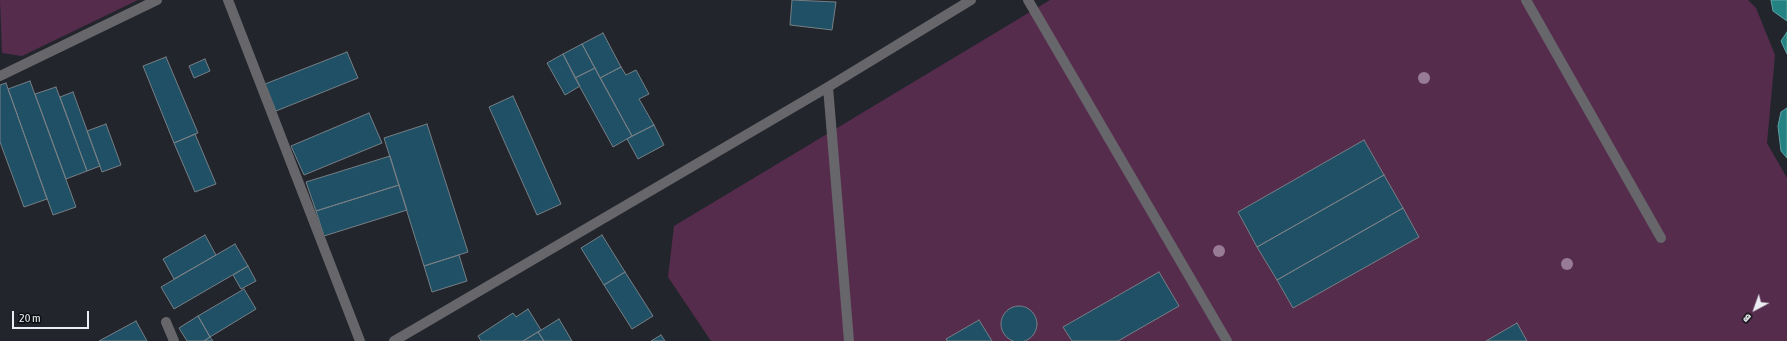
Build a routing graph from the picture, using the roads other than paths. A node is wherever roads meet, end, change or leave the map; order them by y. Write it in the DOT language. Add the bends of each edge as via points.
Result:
graph roads {
  1 [pos="157,0"];
  2 [pos="228,0"];
  3 [pos="971,0"];
  4 [pos="1028,0"];
  5 [pos="1526,0"];
  6 [pos="0,76"];
  7 [pos="828,87"];
  8 [pos="1661,238"];
  9 [pos="166,322"];
  10 [pos="174,341"];
  11 [pos="360,341"];
  12 [pos="394,341"];
  13 [pos="849,341"];
  14 [pos="1227,341"];
  1 -- 6 [label="street"];
  2 -- 11 [label="street"];
  3 -- 7 [label="street"];
  4 -- 14 [label="street"];
  5 -- 8 [label="street"];
  7 -- 12 [label="street"];
  7 -- 13 [label="street"];
  9 -- 10 [label="street"];
}
